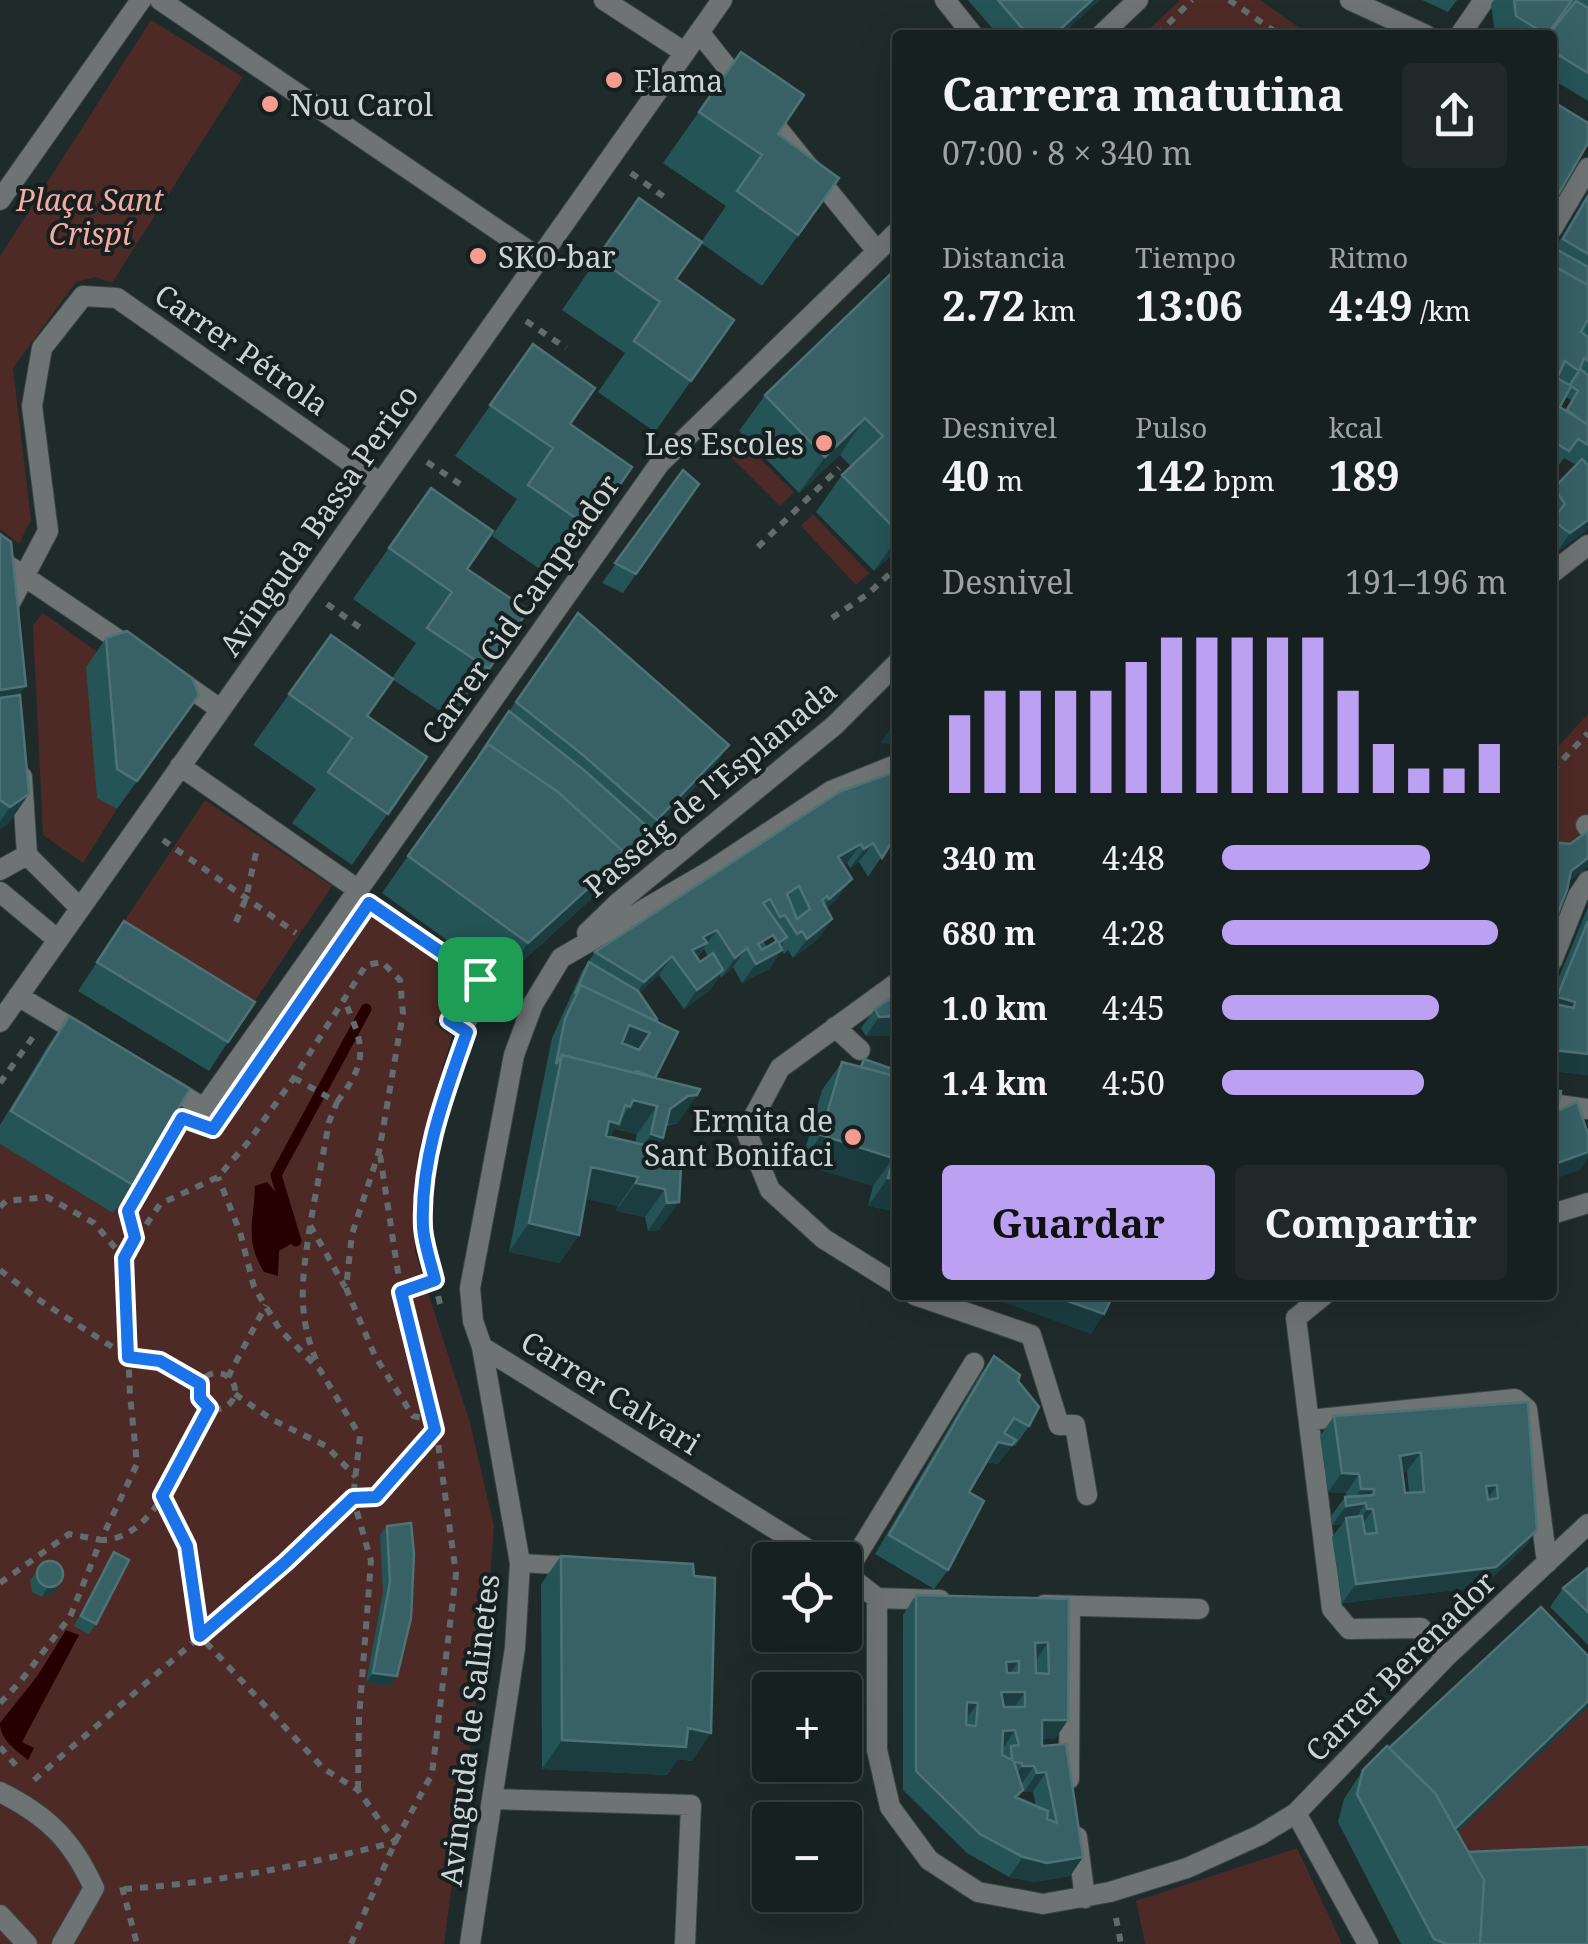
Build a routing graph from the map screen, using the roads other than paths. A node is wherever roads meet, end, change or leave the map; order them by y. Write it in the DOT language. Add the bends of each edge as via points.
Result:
graph roads {
  1 [pos="141,0"];
  2 [pos="160,0"];
  3 [pos="604,0"];
  4 [pos="722,0"];
  5 [pos="946,0"];
  6 [pos="1138,0"];
  7 [pos="1350,0"];
  8 [pos="1484,0"];
  9 [pos="969,30"];
  10 [pos="1106,30"];
  11 [pos="1415,30"];
  12 [pos="1463,30"];
  13 [pos="699,32"];
  14 [pos="684,52"];
  15 [pos="1588,168"];
  16 [pos="0,200"];
  17 [pos="1557,221"];
  18 [pos="892,237"];
  19 [pos="877,251"];
  20 [pos="540,258"];
  21 [pos="380,483"];
  22 [pos="1588,545"];
  23 [pos="0,560"];
  24 [pos="1557,569"];
  25 [pos="23,575"];
  26 [pos="12,643"];
  27 [pos="892,668"];
  28 [pos="220,709"];
  29 [pos="20,759"];
  30 [pos="180,766"];
  31 [pos="892,767"];
  32 [pos="27,855"];
  33 [pos="0,870"];
  34 [pos="1588,881"];
  35 [pos="0,892"];
  36 [pos="363,896"];
  37 [pos="80,908"];
  38 [pos="58,940"];
  39 [pos="1557,948"];
  40 [pos="560,958"];
  41 [pos="892,986"];
  42 [pos="18,996"];
  43 [pos="0,1022"];
  44 [pos="835,1027"];
  45 [pos="102,1047"];
  46 [pos="860,1050"];
  47 [pos="153,1077"];
  48 [pos="1557,1105"];
  49 [pos="1588,1109"];
  50 [pos="1588,1203"];
  51 [pos="1557,1212"];
  52 [pos="892,1280"];
  53 [pos="930,1300"];
  54 [pos="1318,1300"];
  55 [pos="482,1346"];
  56 [pos="974,1363"];
  57 [pos="1309,1420"];
  58 [pos="1087,1496"];
  59 [pos="1588,1524"];
  60 [pos="795,1542"];
  61 [pos="862,1545"];
  62 [pos="1546,1562"];
  63 [pos="520,1563"];
  64 [pos="591,1567"];
  65 [pos="862,1586"];
  66 [pos="877,1598"];
  67 [pos="954,1601"];
  68 [pos="1032,1604"];
  69 [pos="1070,1606"];
  70 [pos="1199,1609"];
  71 [pos="1446,1658"];
  72 [pos="0,1792"];
  73 [pos="494,1799"];
  74 [pos="1296,1812"];
  75 [pos="1085,1898"];
  76 [pos="0,1915"];
  77 [pos="27,1944"];
  78 [pos="62,1944"];
  79 [pos="470,1944"];
  80 [pos="685,1944"];
  81 [pos="1368,1944"];
  1 -- 16 [label="street"];
  2 -- 20 [label="street"];
  3 -- 14 [label="street"];
  4 -- 13 [label="street, Avinguda Bassa Perico"];
  5 -- 9 [label="street"];
  6 -- 10 [label="street"];
  7 -- 11 [label="street"];
  8 -- 12 [label="street"];
  13 -- 14 [label="street, Avinguda Bassa Perico"];
  13 -- 19 [label="street"];
  14 -- 20 [label="street, Avinguda Bassa Perico"];
  15 -- 17 [label="street"];
  18 -- 19 [label="street, Carrer Cid Campeador"];
  19 -- 36 [label="street, Carrer Cid Campeador" via="660,463"];
  20 -- 21 [label="street, Avinguda Bassa Perico"];
  21 -- 25 [label="street, Carrer Pétrola" via="118,298 82,296 42,348 32,406 48,531"];
  21 -- 28 [label="street, Avinguda Bassa Perico"];
  22 -- 24 [label="street"];
  23 -- 25 [label="street"];
  25 -- 26 [label="street" via="9,605"];
  25 -- 28 [label="street"];
  27 -- 40 [label="street, Passeig de l'Esplanada" via="835,725"];
  28 -- 30 [label="street, Avinguda Bassa Perico"];
  29 -- 32 [label="street"];
  30 -- 36 [label="street"];
  30 -- 37 [label="street, Avinguda Bassa Perico"];
  31 -- 40 [label="street, Carrer Calvari" via="831,792"];
  32 -- 33 [label="street"];
  32 -- 37 [label="street"];
  34 -- 39 [label="street"];
  35 -- 38 [label="street"];
  36 -- 47 [label="street, Carrer Cid Campeador" via="197,1115"];
  37 -- 38 [label="street, Avinguda Bassa Perico"];
  38 -- 42 [label="street, Avinguda Bassa Perico"];
  40 -- 55 [label="street, Carrer Calvari" via="514,1055 470,1288"];
  41 -- 44 [label="street"];
  42 -- 43 [label="street, Avinguda Bassa Perico"];
  42 -- 45 [label="street"];
  44 -- 46 [label="street"];
  44 -- 52 [label="street" via="780,1068 746,1131 770,1190 824,1239"];
  48 -- 49 [label="street"];
  50 -- 51 [label="street"];
  53 -- 58 [label="street" via="1031,1335 1059,1425 1075,1425"];
  54 -- 57 [label="street" via="1296,1318"];
  55 -- 60 [label="street, Carrer Calvari"];
  55 -- 63 [label="street, Avinguda de Salinetes"];
  56 -- 61 [label="street"];
  57 -- 62 [label="street" via="1514,1399 1527,1409"];
  57 -- 71 [label="street" via="1332,1609 1349,1629 1421,1628"];
  59 -- 62 [label="street, Carrer Berenador"];
  62 -- 71 [label="street, Carrer Berenador"];
  63 -- 64 [label="lane"];
  63 -- 73 [label="street, Avinguda de Salinetes"];
  65 -- 66 [label="street"];
  66 -- 67 [label="street"];
  66 -- 75 [label="street" via="877,1750 890,1807 929,1860 978,1892 1044,1904"];
  68 -- 69 [label="street"];
  69 -- 70 [label="street"];
  69 -- 75 [label="street" via="1068,1771"];
  71 -- 74 [label="street, Carrer Berenador"];
  72 -- 78 [label="street" via="60,1831 94,1888"];
  73 -- 79 [label="street, Avinguda de Salinetes"];
  73 -- 80 [label="street" via="690,1805"];
  74 -- 75 [label="street" via="1187,1868"];
  74 -- 81 [label="street"];
  76 -- 77 [label="street"];
}
